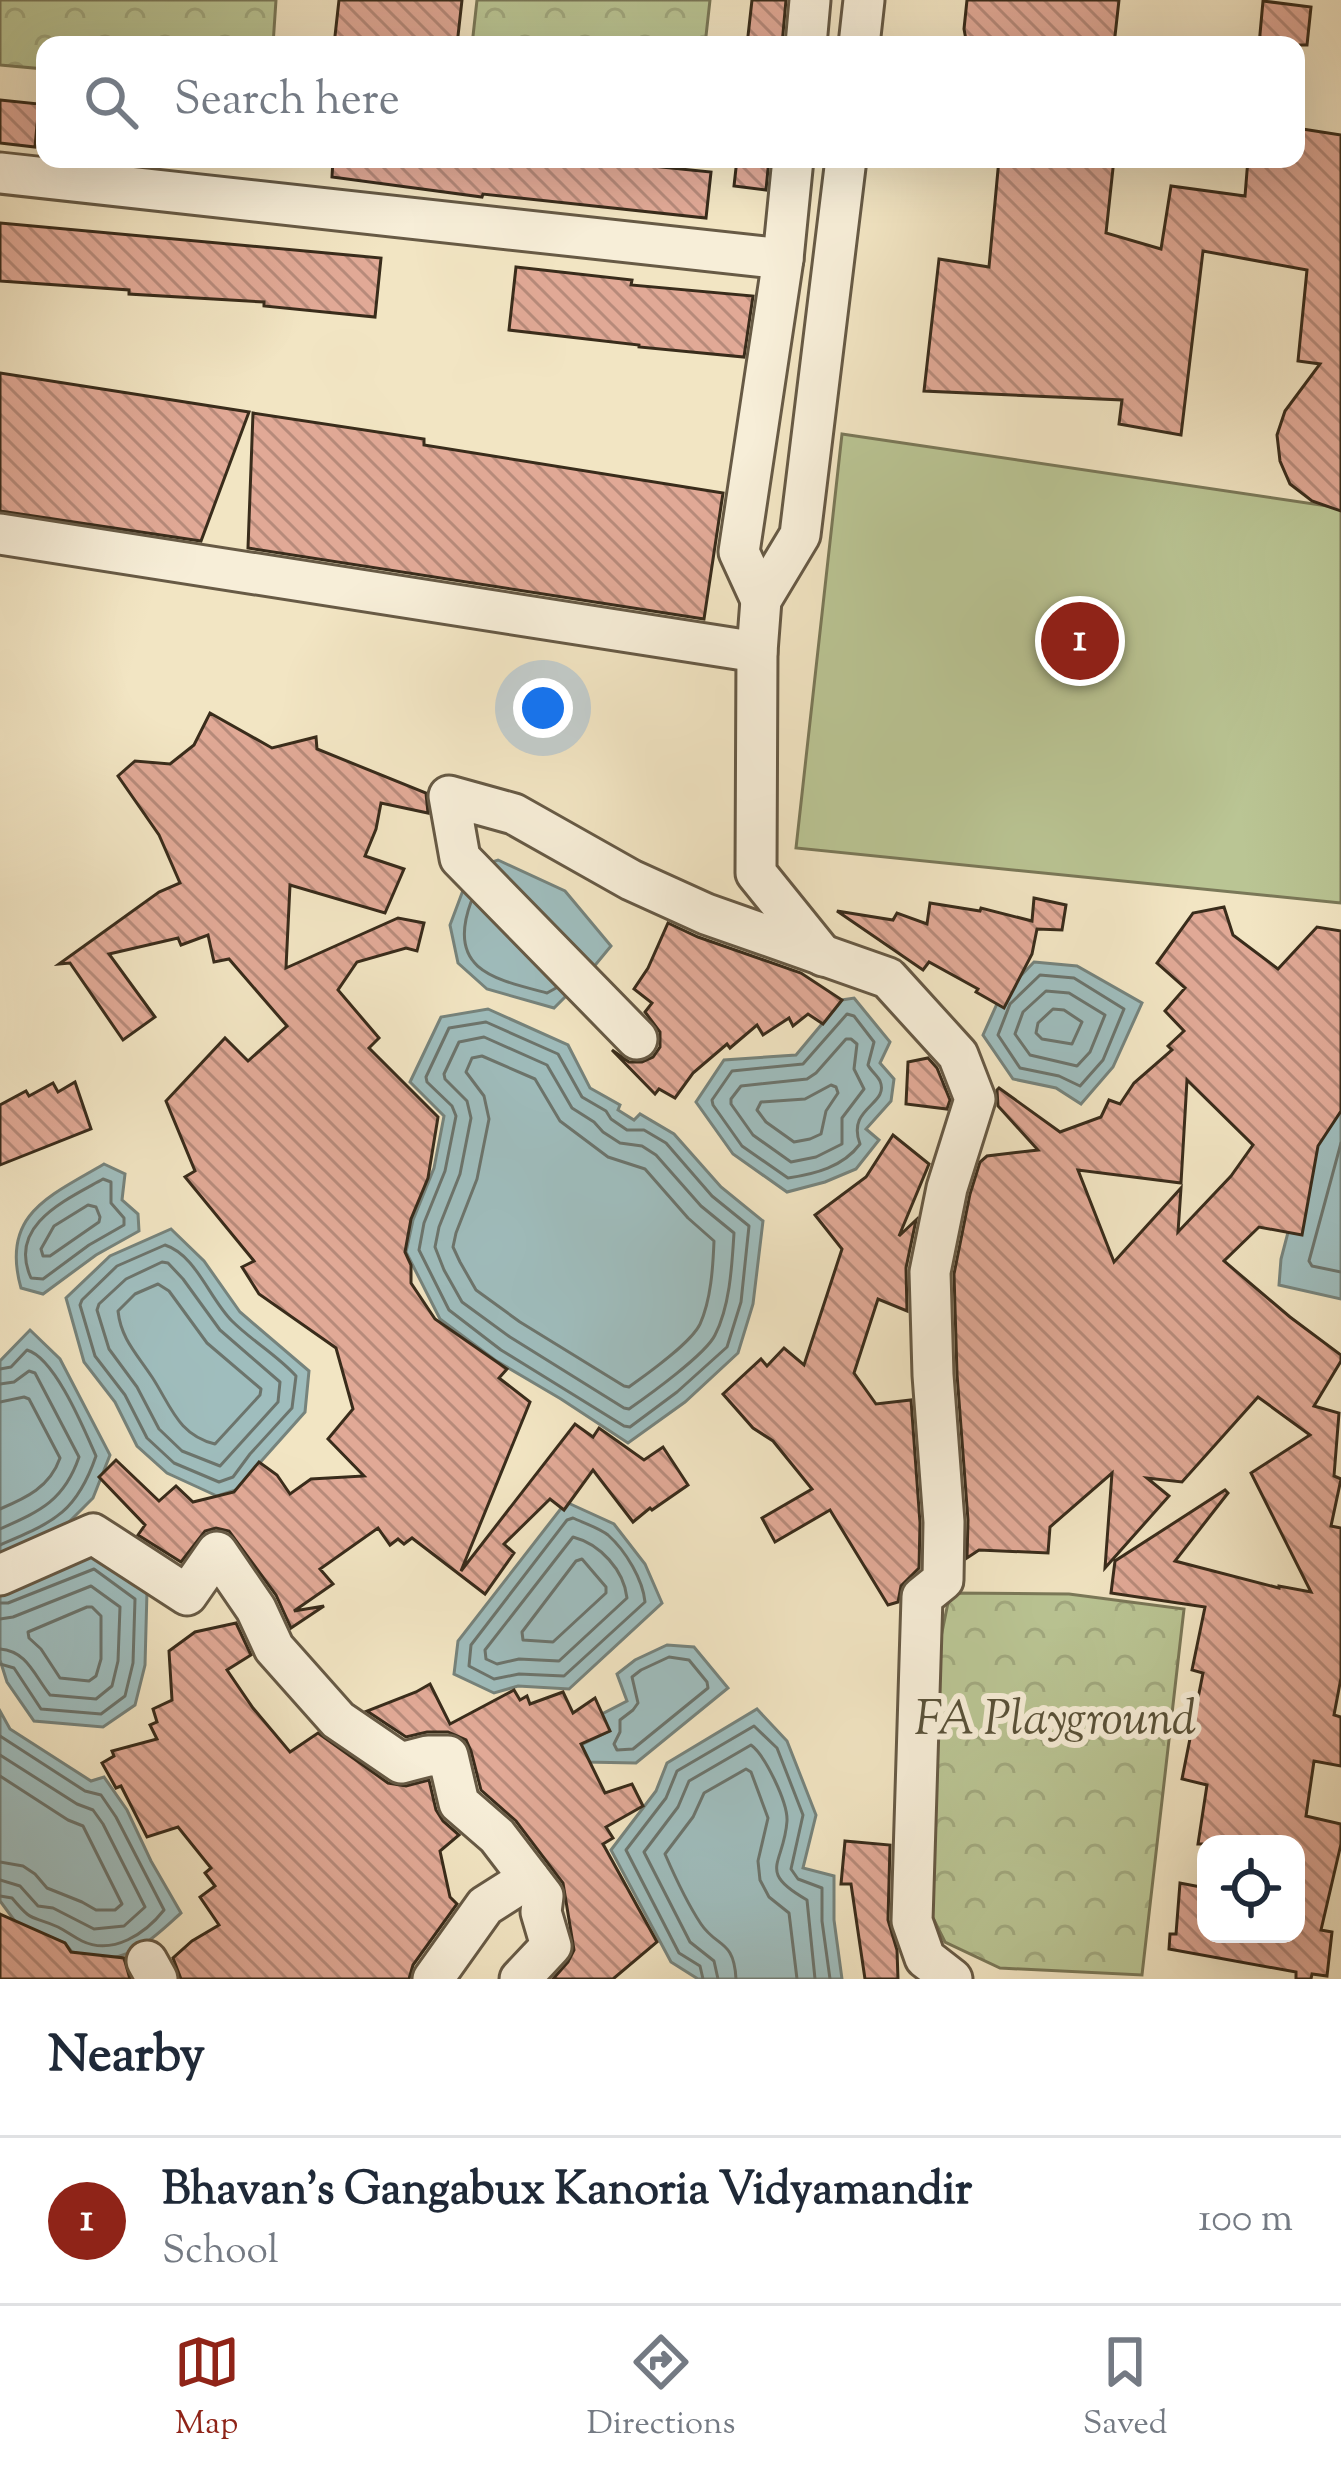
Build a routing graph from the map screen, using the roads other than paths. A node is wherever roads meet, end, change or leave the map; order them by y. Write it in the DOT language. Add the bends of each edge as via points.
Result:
graph roads {
  1 [pos="810,0"];
  2 [pos="864,0"];
  3 [pos="807,36"];
  4 [pos="860,36"];
  5 [pos="793,168"];
  6 [pos="845,168"];
  7 [pos="0,173"];
  8 [pos="783,259"];
  9 [pos="0,534"];
  10 [pos="761,600"];
  11 [pos="757,652"];
  12 [pos="823,957"];
  13 [pos="637,1039"];
  14 [pos="0,1574"];
  15 [pos="529,1878"];
  16 [pos="433,1979"];
  17 [pos="520,1979"];
  18 [pos="952,1979"];
  1 -- 3 [label="street"];
  2 -- 4 [label="street"];
  5 -- 8 [label="street"];
  6 -- 10 [label="street" via="800,535"];
  7 -- 8 [label="street"];
  8 -- 10 [label="street" via="740,552"];
  9 -- 11 [label="street"];
  10 -- 11 [label="street"];
  11 -- 12 [label="street" via="756,873"];
  12 -- 13 [label="street" via="631,880 514,814 449,796 460,857"];
  12 -- 18 [label="street" via="888,978 958,1055 975,1099 930,1272 943,1580 922,1597 912,1921 925,1958"];
  14 -- 15 [label="street" via="93,1534 187,1594 217,1552 274,1648 338,1720 401,1763 448,1756 460,1803"];
  15 -- 16 [label="street" via="485,1906"];
  15 -- 17 [label="street" via="542,1897 551,1946"];
}
